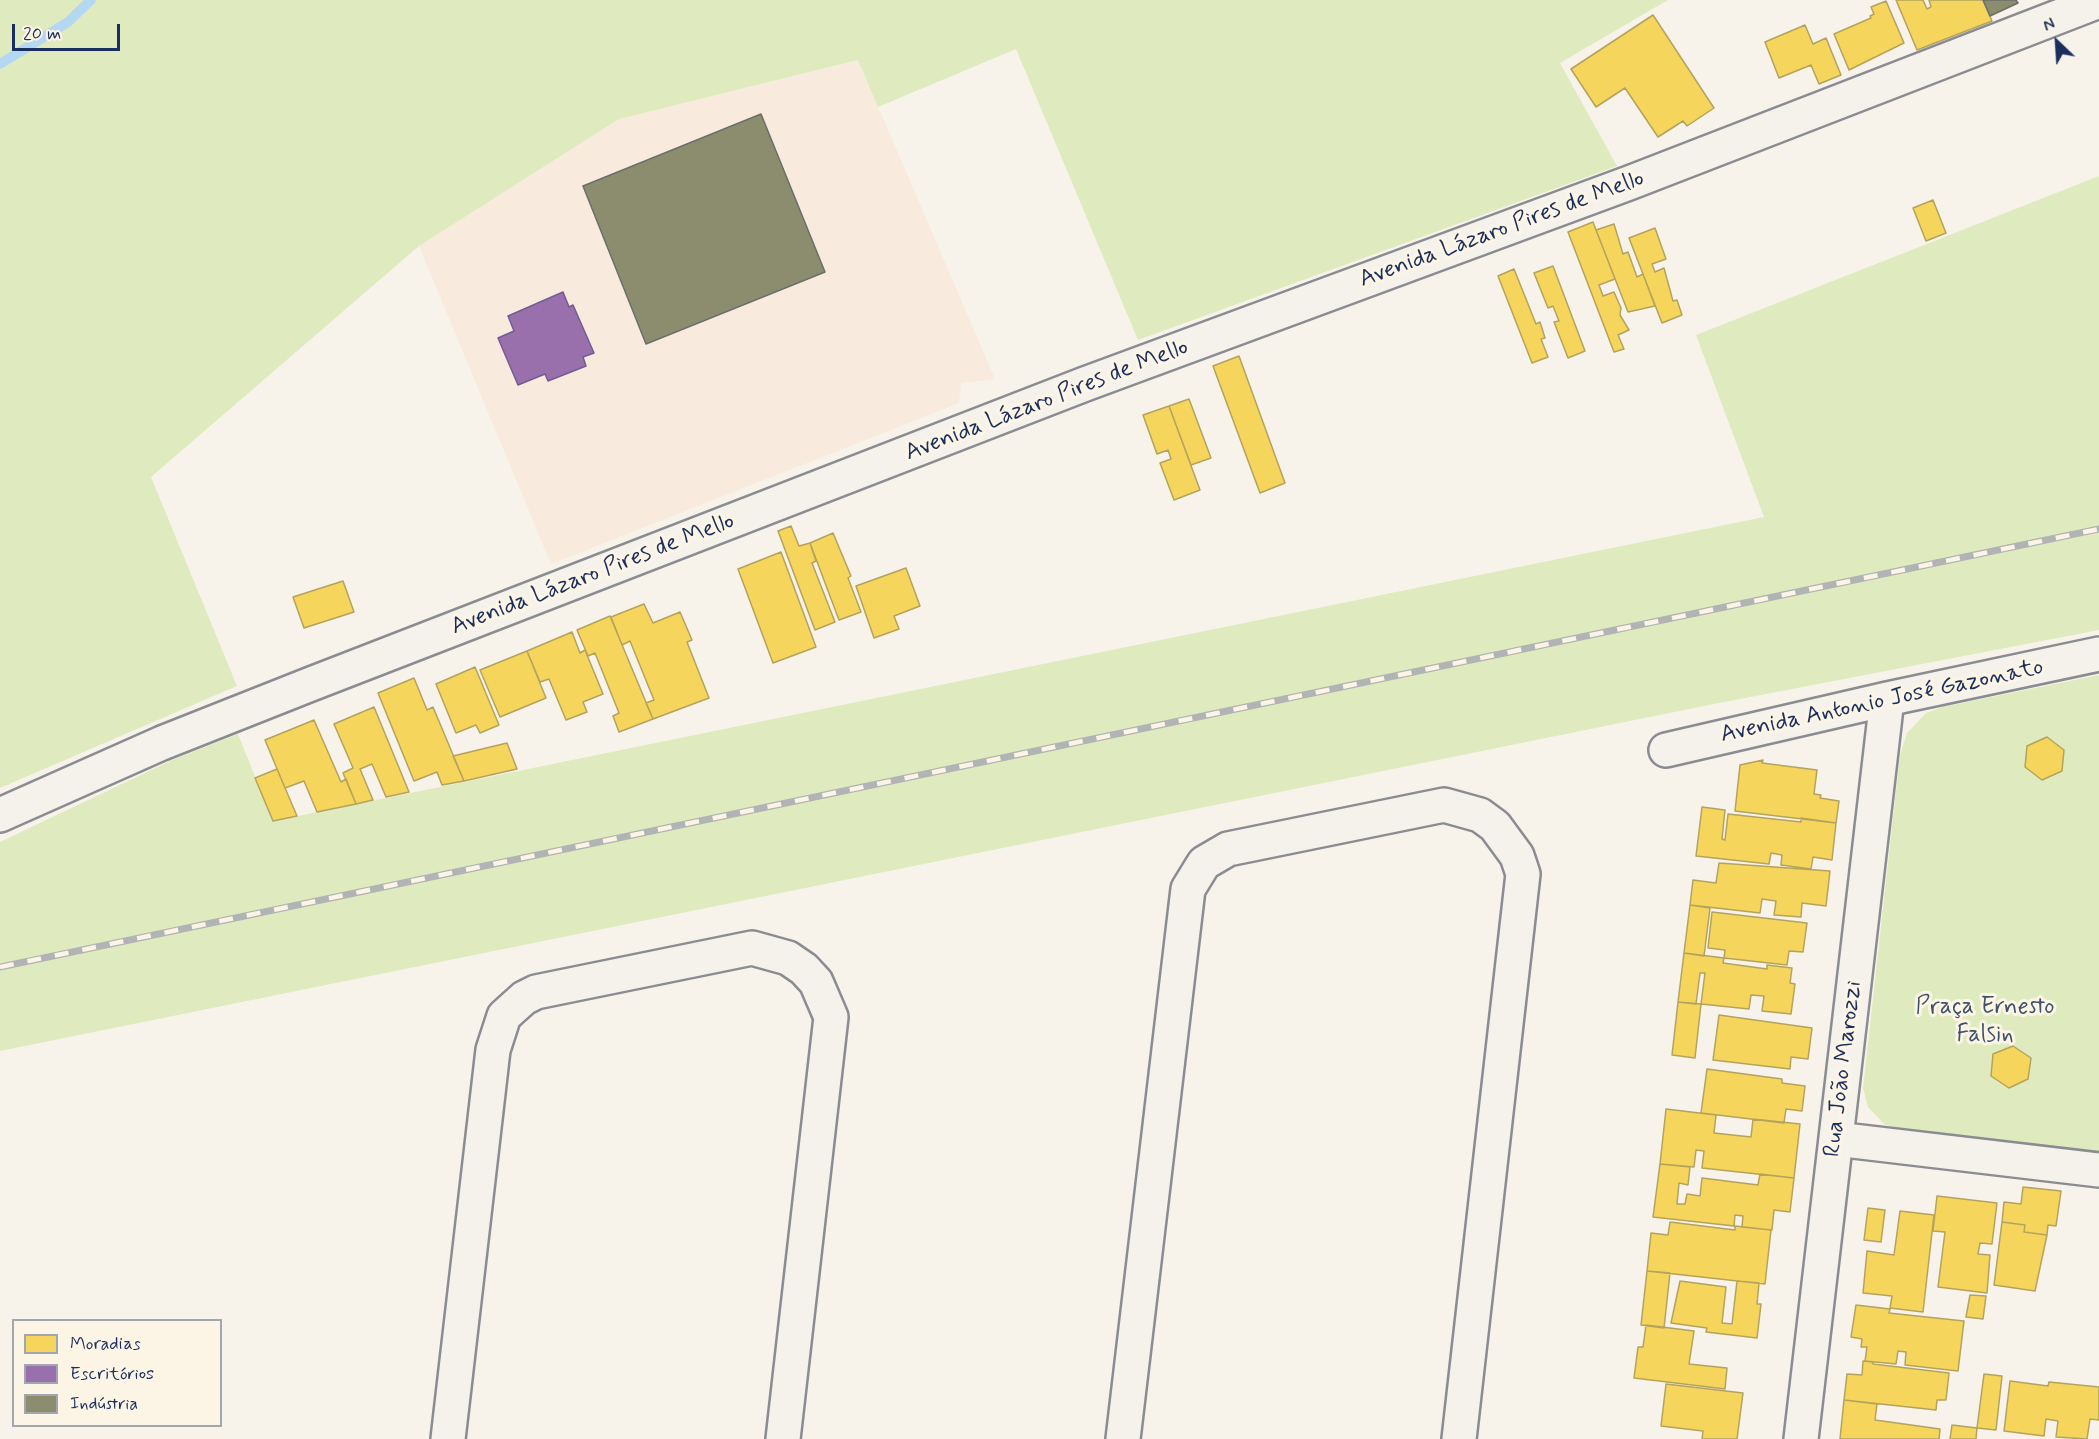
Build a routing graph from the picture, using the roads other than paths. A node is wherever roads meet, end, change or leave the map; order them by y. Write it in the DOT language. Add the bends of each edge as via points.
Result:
graph roads {
  1 [pos="2099,1"];
  2 [pos="2099,654"];
  3 [pos="1887,699"];
  4 [pos="1666,750"];
  5 [pos="0,814"];
  6 [pos="1836,1139"];
  7 [pos="2099,1170"];
  8 [pos="448,1439"];
  9 [pos="783,1439"];
  10 [pos="1123,1439"];
  11 [pos="1459,1439"];
  12 [pos="1801,1439"];
  1 -- 5 [label="street, Avenida Lázaro Pires de Mello" via="1618,187 1085,384 162,743"];
  2 -- 3 [label="street, Avenida Antonio José Gazonato"];
  3 -- 4 [label="street, Avenida Antonio José Gazonato"];
  3 -- 6 [label="street, Rua João Marozzi"];
  6 -- 7 [label="street"];
  6 -- 12 [label="street, Rua João Marozzi"];
  8 -- 9 [label="street" via="493,1050 504,1016 536,992 752,948 771,951 804,969 816,982 831,1017"];
  10 -- 11 [label="street" via="1188,889 1204,863 1228,849 1444,805 1480,815 1495,826 1517,856 1523,874"];
}
